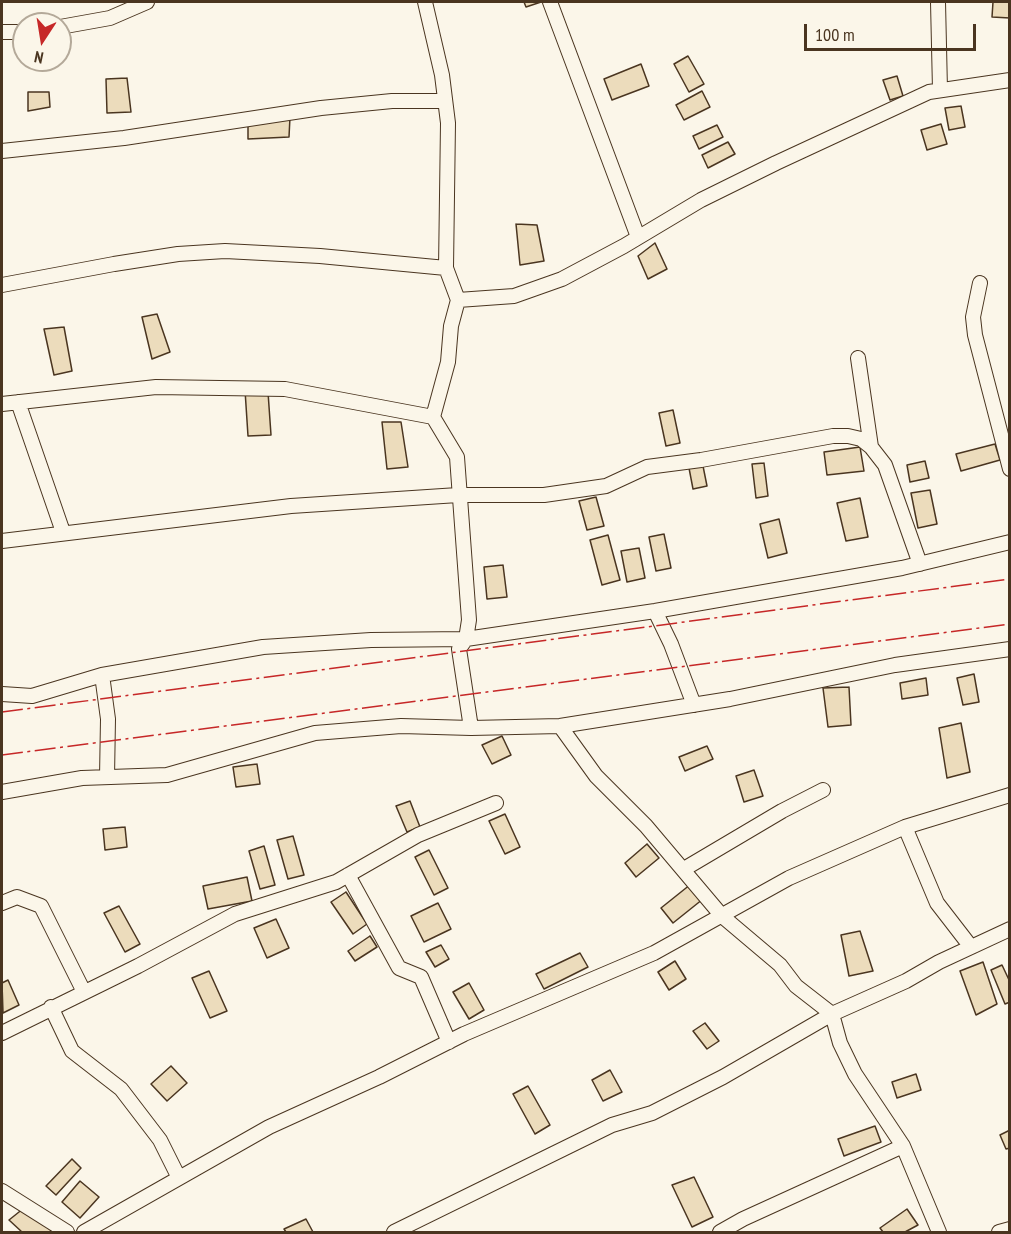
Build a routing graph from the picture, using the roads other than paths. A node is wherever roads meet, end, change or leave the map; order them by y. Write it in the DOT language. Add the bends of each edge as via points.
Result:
graph roads {
  1 [pos="147,2"];
  2 [pos="425,2"];
  3 [pos="550,2"];
  4 [pos="938,2"];
  5 [pos="72,25"];
  6 [pos="1010,80"];
  7 [pos="940,90"];
  8 [pos="445,101"];
  9 [pos="2,151"];
  10 [pos="638,237"];
  11 [pos="446,268"];
  12 [pos="980,283"];
  13 [pos="2,285"];
  14 [pos="458,300"];
  15 [pos="858,358"];
  16 [pos="18,402"];
  17 [pos="2,404"];
  18 [pos="433,417"];
  19 [pos="872,447"];
  20 [pos="1010,469"];
  21 [pos="458,495"];
  22 [pos="63,532"];
  23 [pos="2,541"];
  24 [pos="1010,542"];
  25 [pos="920,564"];
  26 [pos="655,611"];
  27 [pos="466,639"];
  28 [pos="1010,649"];
  29 [pos="102,675"];
  30 [pos="2,694"];
  31 [pos="694,705"];
  32 [pos="560,726"];
  33 [pos="471,728"];
  34 [pos="106,777"];
  35 [pos="823,790"];
  36 [pos="2,792"];
  37 [pos="1010,795"];
  38 [pos="496,803"];
  39 [pos="905,827"];
  40 [pos="684,869"];
  41 [pos="348,876"];
  42 [pos="2,903"];
  43 [pos="722,916"];
  44 [pos="1010,929"];
  45 [pos="971,947"];
  46 [pos="84,992"];
  47 [pos="51,1007"];
  48 [pos="832,1014"];
  49 [pos="2,1033"];
  50 [pos="448,1042"];
  51 [pos="903,1146"];
  52 [pos="179,1178"];
  53 [pos="2,1191"];
  54 [pos="743,1219"];
  55 [pos="1010,1229"];
  56 [pos="67,1233"];
  57 [pos="84,1233"];
  58 [pos="394,1233"];
  59 [pos="720,1233"];
  60 [pos="749,1233"];
  61 [pos="939,1233"];
  62 [pos="999,1233"];
  1 -- 5 [label="street" via="110,18"];
  2 -- 8 [label="street"];
  3 -- 10 [label="street"];
  4 -- 7 [label="street"];
  6 -- 7 [label="street"];
  7 -- 10 [label="street" via="776,163"];
  8 -- 9 [label="street" via="321,108 124,138"];
  8 -- 11 [label="street"];
  10 -- 14 [label="street" via="562,279 514,296"];
  11 -- 13 [label="street" via="225,251 178,254"];
  11 -- 14 [label="street"];
  12 -- 20 [label="street" via="973,317 975,335"];
  14 -- 18 [label="street" via="448,362"];
  15 -- 19 [label="street"];
  16 -- 17 [label="street"];
  16 -- 18 [label="street" via="156,387 285,389"];
  16 -- 22 [label="street"];
  18 -- 21 [label="street" via="457,457"];
  19 -- 21 [label="street" via="861,439 833,436 647,467 596,488 544,495"];
  19 -- 25 [label="street" via="885,465"];
  21 -- 22 [label="street" via="291,506"];
  21 -- 27 [label="street" via="465,546 469,620"];
  22 -- 23 [label="street"];
  24 -- 25 [label="street"];
  25 -- 26 [label="street"];
  26 -- 27 [label="street"];
  26 -- 31 [label="street"];
  27 -- 29 [label="street" via="263,647"];
  27 -- 33 [label="street" via="459,649"];
  28 -- 31 [label="street" via="895,665"];
  29 -- 30 [label="street" via="32,696"];
  29 -- 34 [label="street" via="108,719"];
  31 -- 32 [label="street"];
  32 -- 33 [label="street"];
  32 -- 40 [label="street" via="596,776"];
  33 -- 34 [label="street" via="401,726 315,733 167,775"];
  34 -- 36 [label="street"];
  35 -- 40 [label="street"];
  37 -- 39 [label="street"];
  38 -- 41 [label="street" via="418,835"];
  39 -- 43 [label="street" via="789,878"];
  39 -- 45 [label="street" via="937,903"];
  40 -- 43 [label="street"];
  41 -- 46 [label="street" via="235,914"];
  41 -- 50 [label="street" via="399,968 421,977"];
  42 -- 46 [label="street" via="17,897 41,906"];
  43 -- 48 [label="street" via="780,965 796,986"];
  43 -- 50 [label="street" via="654,953"];
  44 -- 45 [label="street"];
  45 -- 48 [label="street"];
  46 -- 47 [label="street"];
  47 -- 49 [label="street"];
  47 -- 52 [label="street" via="72,1051 121,1089 160,1140"];
  48 -- 51 [label="street" via="840,1044 855,1074"];
  48 -- 58 [label="street" via="652,1113 612,1125"];
  50 -- 52 [label="street" via="269,1127"];
  51 -- 54 [label="street"];
  51 -- 61 [label="street"];
  52 -- 57 [label="street"];
  53 -- 56 [label="street"];
  54 -- 59 [label="street"];
  54 -- 60 [label="street"];
  55 -- 62 [label="street"];
}
